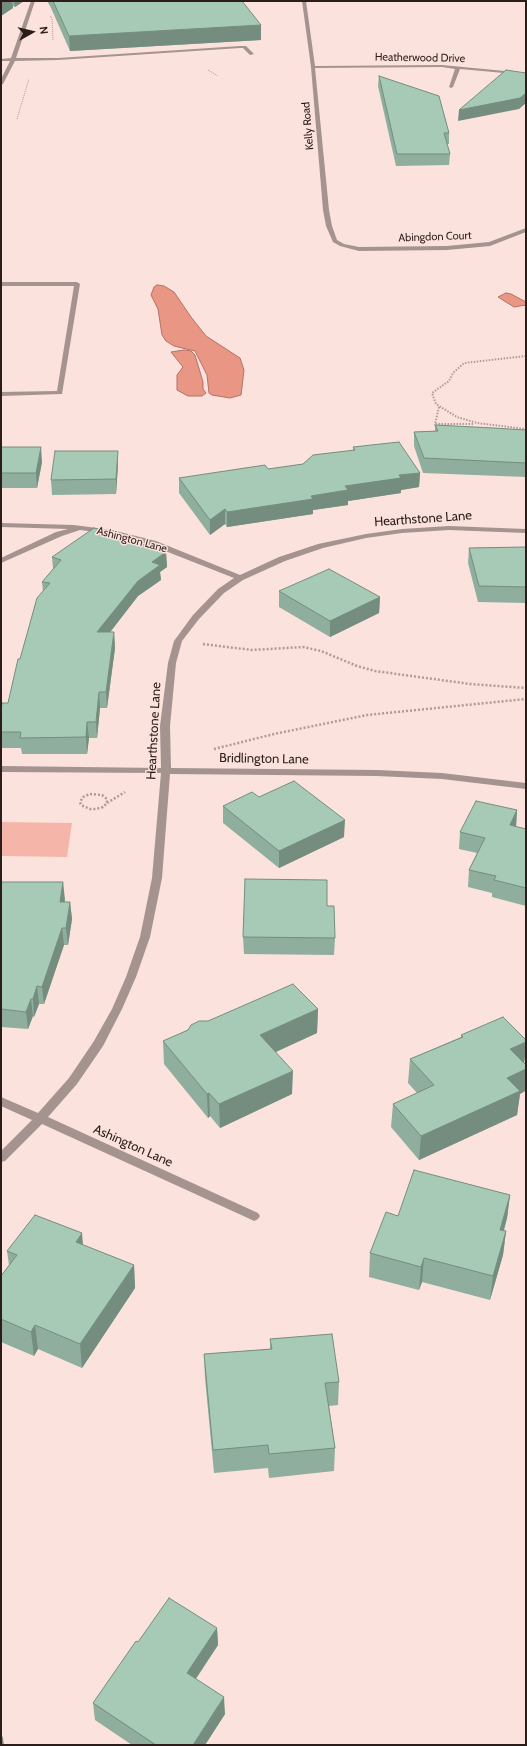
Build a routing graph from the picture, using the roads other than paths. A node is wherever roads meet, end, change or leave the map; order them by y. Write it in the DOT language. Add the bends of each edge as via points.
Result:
graph roads {
  1 [pos="33,1"];
  2 [pos="304,1"];
  3 [pos="238,42"];
  4 [pos="244,47"];
  5 [pos="252,54"];
  6 [pos="1,60"];
  7 [pos="13,60"];
  8 [pos="313,67"];
  9 [pos="458,67"];
  10 [pos="526,74"];
  11 [pos="1,84"];
  12 [pos="451,87"];
  13 [pos="526,230"];
  14 [pos="342,245"];
  15 [pos="1,284"];
  16 [pos="1,394"];
  17 [pos="1,525"];
  18 [pos="80,528"];
  19 [pos="526,531"];
  20 [pos="1,561"];
  21 [pos="240,578"];
  22 [pos="1,769"];
  23 [pos="166,771"];
  24 [pos="526,786"];
  25 [pos="1,1101"];
  26 [pos="40,1119"];
  27 [pos="1,1158"];
  28 [pos="254,1216"];
  1 -- 7 [label="street"];
  2 -- 8 [label="street, Kelly Road"];
  3 -- 4 [label="street"];
  4 -- 5 [label="street"];
  4 -- 7 [label="street" via="58,60"];
  6 -- 7 [label="street"];
  7 -- 11 [label="street"];
  8 -- 9 [label="street, Heatherwood Drive"];
  8 -- 14 [label="street, Kelly Road" via="326,210 332,236"];
  9 -- 10 [label="street, Heatherwood Drive"];
  9 -- 12 [label="street"];
  13 -- 14 [label="street, Abingdon Court" via="517,236 490,244 453,248 359,249"];
  15 -- 16 [label="street" via="77,284 60,393"];
  17 -- 18 [label="street"];
  18 -- 20 [label="street, Ashington Lane" via="59,534"];
  18 -- 21 [label="street, Ashington Lane" via="112,532 153,543"];
  19 -- 21 [label="street, Hearthstone Lane" via="449,528 366,536 301,552"];
  21 -- 23 [label="street, Hearthstone Lane" via="209,602 178,641 172,663 165,726"];
  22 -- 23 [label="street, Bridlington Lane"];
  23 -- 24 [label="street, Bridlington Lane" via="403,774"];
  23 -- 26 [label="street, Hearthstone Lane" via="157,878 145,937 131,977 118,1009 99,1043 73,1081"];
  25 -- 26 [label="street, Ashington Lane"];
  26 -- 27 [label="street, Hearthstone Lane"];
  26 -- 28 [label="street, Ashington Lane"];
}
